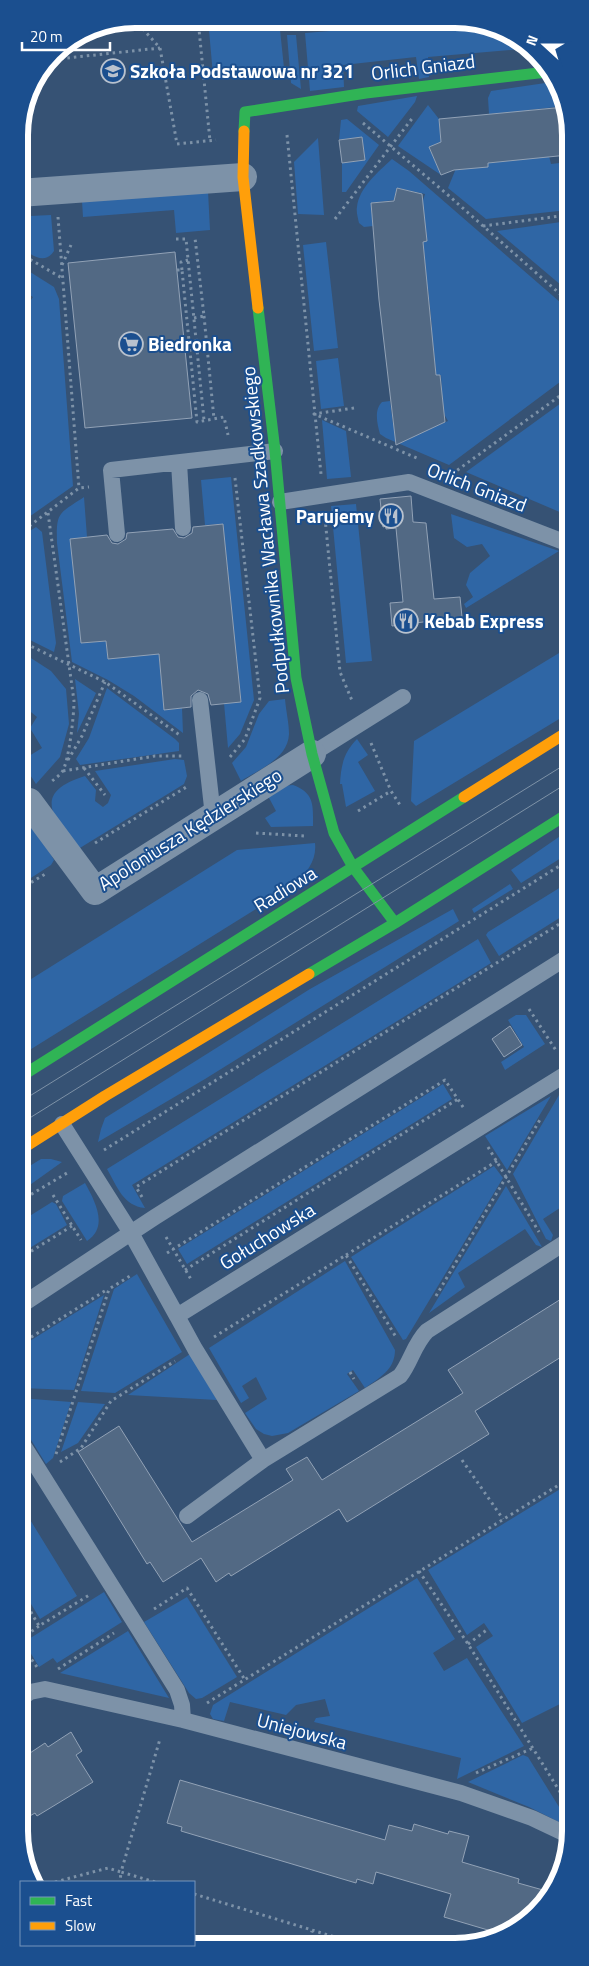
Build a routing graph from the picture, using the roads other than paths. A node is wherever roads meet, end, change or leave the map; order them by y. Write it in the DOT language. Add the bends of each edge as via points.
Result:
graph roads {
  1 [pos="541,73"];
  2 [pos="245,112"];
  3 [pos="242,178"];
  4 [pos="28,192"];
  5 [pos="275,451"];
  6 [pos="179,463"];
  7 [pos="280,502"];
  8 [pos="183,528"];
  9 [pos="118,534"];
  10 [pos="562,541"];
  11 [pos="403,697"];
  12 [pos="200,700"];
  13 [pos="562,736"];
  14 [pos="312,754"];
  15 [pos="28,809"];
  16 [pos="212,816"];
  17 [pos="562,818"];
  18 [pos="352,867"];
  19 [pos="395,923"];
  20 [pos="562,961"];
  21 [pos="28,1072"];
  22 [pos="561,1077"];
  23 [pos="62,1124"];
  24 [pos="28,1145"];
  25 [pos="131,1233"];
  26 [pos="561,1245"];
  27 [pos="28,1301"];
  28 [pos="177,1316"];
  29 [pos="28,1449"];
  30 [pos="263,1460"];
  31 [pos="187,1516"];
  32 [pos="28,1693"];
  33 [pos="181,1720"];
  34 [pos="561,1832"];
  1 -- 2 [label="street, Orlich Gniazd"];
  2 -- 3 [label="street, Podpułkownika Wacława Szadkowskiego"];
  3 -- 4 [label="street"];
  3 -- 5 [label="street, Podpułkownika Wacława Szadkowskiego"];
  5 -- 6 [label="lane"];
  5 -- 7 [label="street, Podpułkownika Wacława Szadkowskiego"];
  6 -- 8 [label="lane"];
  6 -- 9 [label="lane" via="111,470"];
  7 -- 10 [label="lane, Orlich Gniazd" via="409,482"];
  7 -- 14 [label="street, Podpułkownika Wacława Szadkowskiego" via="296,678"];
  11 -- 14 [label="lane"];
  12 -- 16 [label="lane"];
  13 -- 18 [label="street, Radiowa"];
  14 -- 16 [label="street, Apoloniusza Kędzierskiego"];
  14 -- 18 [label="street, Podpułkownika Wacława Szadkowskiego" via="334,833"];
  15 -- 16 [label="street, Apoloniusza Kędzierskiego" via="70,858 88,895"];
  17 -- 19 [label="street"];
  18 -- 19 [label="street, Podpułkownika Wacława Szadkowskiego"];
  18 -- 21 [label="street, Radiowa"];
  19 -- 23 [label="street"];
  20 -- 25 [label="lane"];
  22 -- 28 [label="lane, Gołuchowska"];
  23 -- 24 [label="street"];
  23 -- 25 [label="lane"];
  25 -- 27 [label="lane"];
  25 -- 28 [label="lane"];
  26 -- 30 [label="lane" via="427,1331 417,1342 400,1376"];
  28 -- 30 [label="lane"];
  29 -- 33 [label="lane" via="47,1472 109,1583 177,1690 182,1705"];
  30 -- 31 [label="lane"];
  32 -- 33 [label="lane, Uniejowska" via="45,1689"];
  33 -- 34 [label="lane, Uniejowska" via="461,1793"];
}
